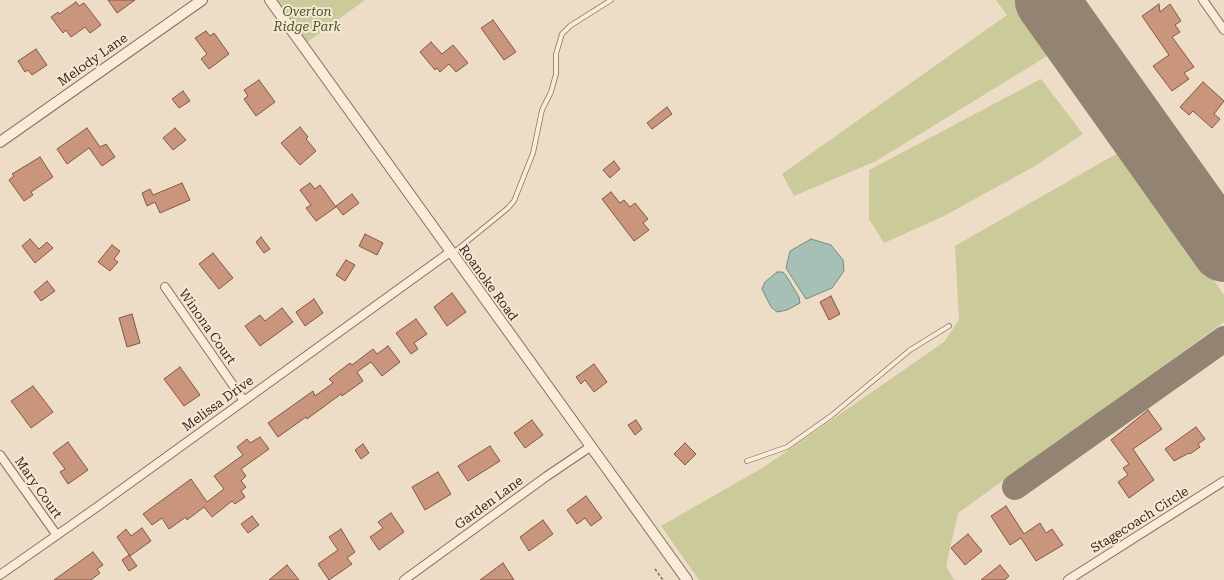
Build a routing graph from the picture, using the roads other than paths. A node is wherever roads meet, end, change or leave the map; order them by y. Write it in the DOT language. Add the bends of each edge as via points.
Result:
graph roads {
  1 [pos="202,0"];
  2 [pos="270,0"];
  3 [pos="611,0"];
  4 [pos="1203,0"];
  5 [pos="1224,30"];
  6 [pos="0,142"];
  7 [pos="451,253"];
  8 [pos="165,287"];
  9 [pos="949,326"];
  10 [pos="244,401"];
  11 [pos="590,447"];
  12 [pos="0,455"];
  13 [pos="747,461"];
  14 [pos="1224,481"];
  15 [pos="56,534"];
  16 [pos="0,575"];
  17 [pos="404,580"];
  18 [pos="687,580"];
  19 [pos="1068,580"];
  1 -- 6 [label="street, Melody Lane"];
  2 -- 7 [label="street, Roanoke Road"];
  3 -- 7 [label="lane" via="570,26 562,34 556,54 555,80 542,110 533,153 514,201"];
  4 -- 5 [label="street"];
  7 -- 10 [label="street, Melissa Drive"];
  7 -- 11 [label="street, Roanoke Road"];
  8 -- 10 [label="street, Winona Court"];
  9 -- 13 [label="lane" via="910,350 831,416 786,447"];
  10 -- 15 [label="street, Melissa Drive" via="98,507"];
  11 -- 17 [label="street, Garden Lane"];
  11 -- 18 [label="street, Roanoke Road"];
  12 -- 15 [label="street, Mary Court"];
  14 -- 19 [label="street, Stagecoach Circle"];
  15 -- 16 [label="street, Melissa Drive"];
}
